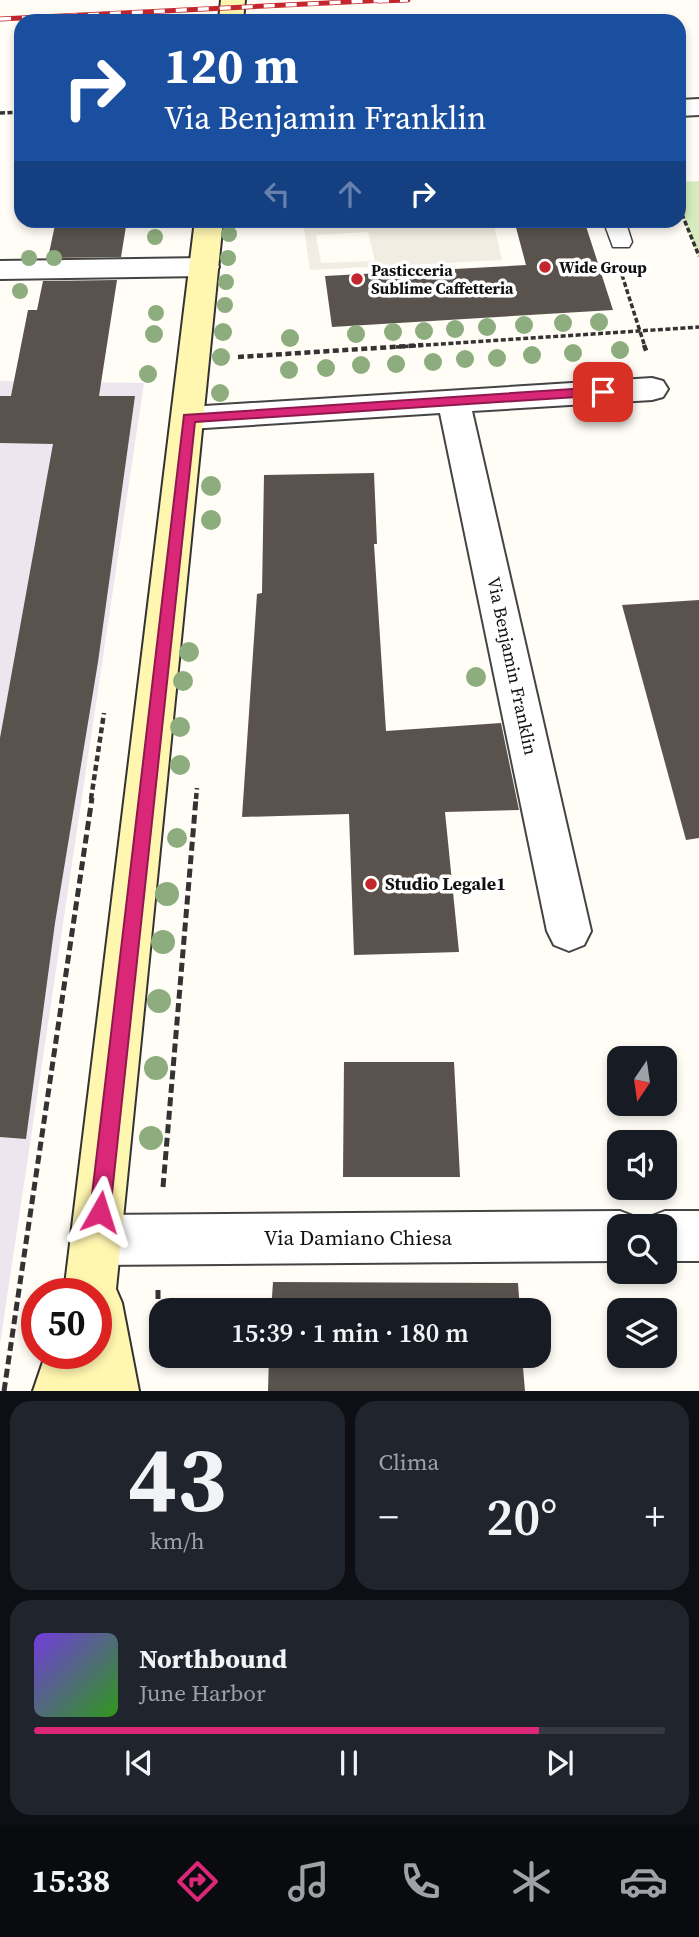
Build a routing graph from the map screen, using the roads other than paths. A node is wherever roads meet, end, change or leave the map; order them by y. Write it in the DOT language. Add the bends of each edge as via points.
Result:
graph roads {
  1 [pos="208,228"];
  2 [pos="204,267"];
  3 [pos="0,270"];
  4 [pos="652,389"];
  5 [pos="454,401"];
  6 [pos="189,418"];
  7 [pos="569,931"];
  8 [pos="607,1236"];
  9 [pos="677,1236"];
  10 [pos="699,1236"];
  11 [pos="95,1278"];
  12 [pos="101,1278"];
  13 [pos="67,1369"];
  14 [pos="108,1369"];
  15 [pos="60,1391"];
  16 [pos="112,1391"];
  1 -- 2 [label="main road"];
  2 -- 3 [label="street"];
  2 -- 6 [label="main road"];
  4 -- 5 [label="street"];
  5 -- 6 [label="street"];
  5 -- 7 [label="street, Via Benjamin Franklin"];
  6 -- 11 [label="main road"];
  8 -- 12 [label="street, Via Damiano Chiesa" via="158,1239"];
  9 -- 10 [label="street"];
  13 -- 15 [label="main road"];
  14 -- 16 [label="main road"];
}
